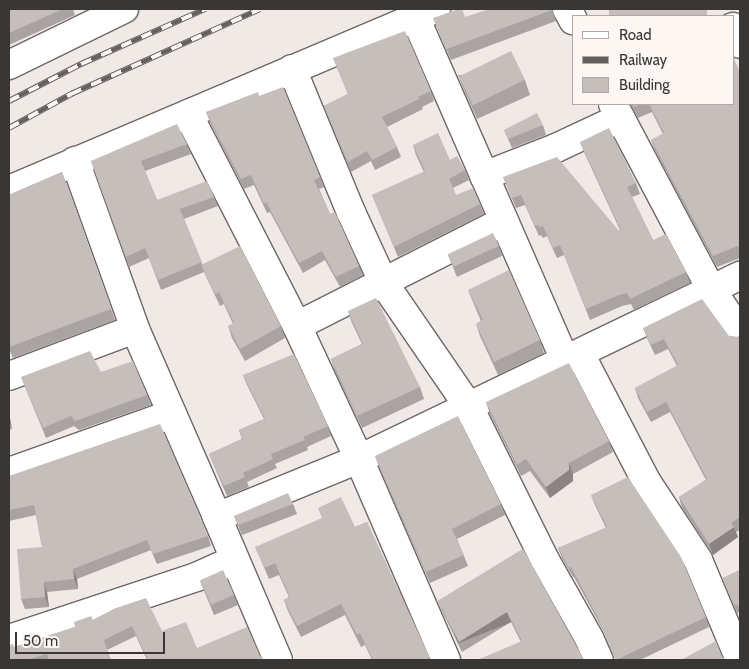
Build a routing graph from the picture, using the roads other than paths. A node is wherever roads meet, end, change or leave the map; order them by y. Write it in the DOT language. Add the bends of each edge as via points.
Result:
graph roads {
  1 [pos="124,9"];
  2 [pos="425,13"];
  3 [pos="734,29"];
  4 [pos="740,44"];
  5 [pos="9,65"];
  6 [pos="292,69"];
  7 [pos="617,111"];
  8 [pos="188,114"];
  9 [pos="75,161"];
  10 [pos="484,176"];
  11 [pos="9,190"];
  12 [pos="504,221"];
  13 [pos="740,276"];
  14 [pos="382,282"];
  15 [pos="711,290"];
  16 [pos="297,326"];
  17 [pos="135,329"];
  18 [pos="740,332"];
  19 [pos="573,358"];
  20 [pos="10,370"];
  21 [pos="469,407"];
  22 [pos="172,414"];
  23 [pos="359,459"];
  24 [pos="9,472"];
  25 [pos="217,517"];
  26 [pos="234,560"];
  27 [pos="9,640"];
  28 [pos="278,660"];
  29 [pos="446,660"];
  30 [pos="599,660"];
  31 [pos="740,660"];
  1 -- 5 [label="street"];
  2 -- 6 [label="street"];
  2 -- 10 [label="street"];
  3 -- 4 [label="street"];
  6 -- 8 [label="street"];
  6 -- 14 [label="street"];
  7 -- 10 [label="street" via="556,148"];
  7 -- 15 [label="street"];
  8 -- 9 [label="street"];
  8 -- 16 [label="street"];
  9 -- 11 [label="street"];
  9 -- 17 [label="street"];
  10 -- 12 [label="street"];
  12 -- 14 [label="street"];
  12 -- 19 [label="street"];
  13 -- 15 [label="street"];
  14 -- 16 [label="street"];
  14 -- 21 [label="street"];
  15 -- 18 [label="street"];
  15 -- 19 [label="street"];
  16 -- 23 [label="street"];
  17 -- 20 [label="street"];
  17 -- 22 [label="street"];
  19 -- 21 [label="street"];
  19 -- 31 [label="street" via="646,481 698,560"];
  21 -- 23 [label="street"];
  21 -- 30 [label="street"];
  22 -- 24 [label="street"];
  22 -- 25 [label="street"];
  23 -- 25 [label="street"];
  23 -- 29 [label="street"];
  25 -- 26 [label="street"];
  26 -- 27 [label="street" via="196,577"];
  26 -- 28 [label="street"];
}
